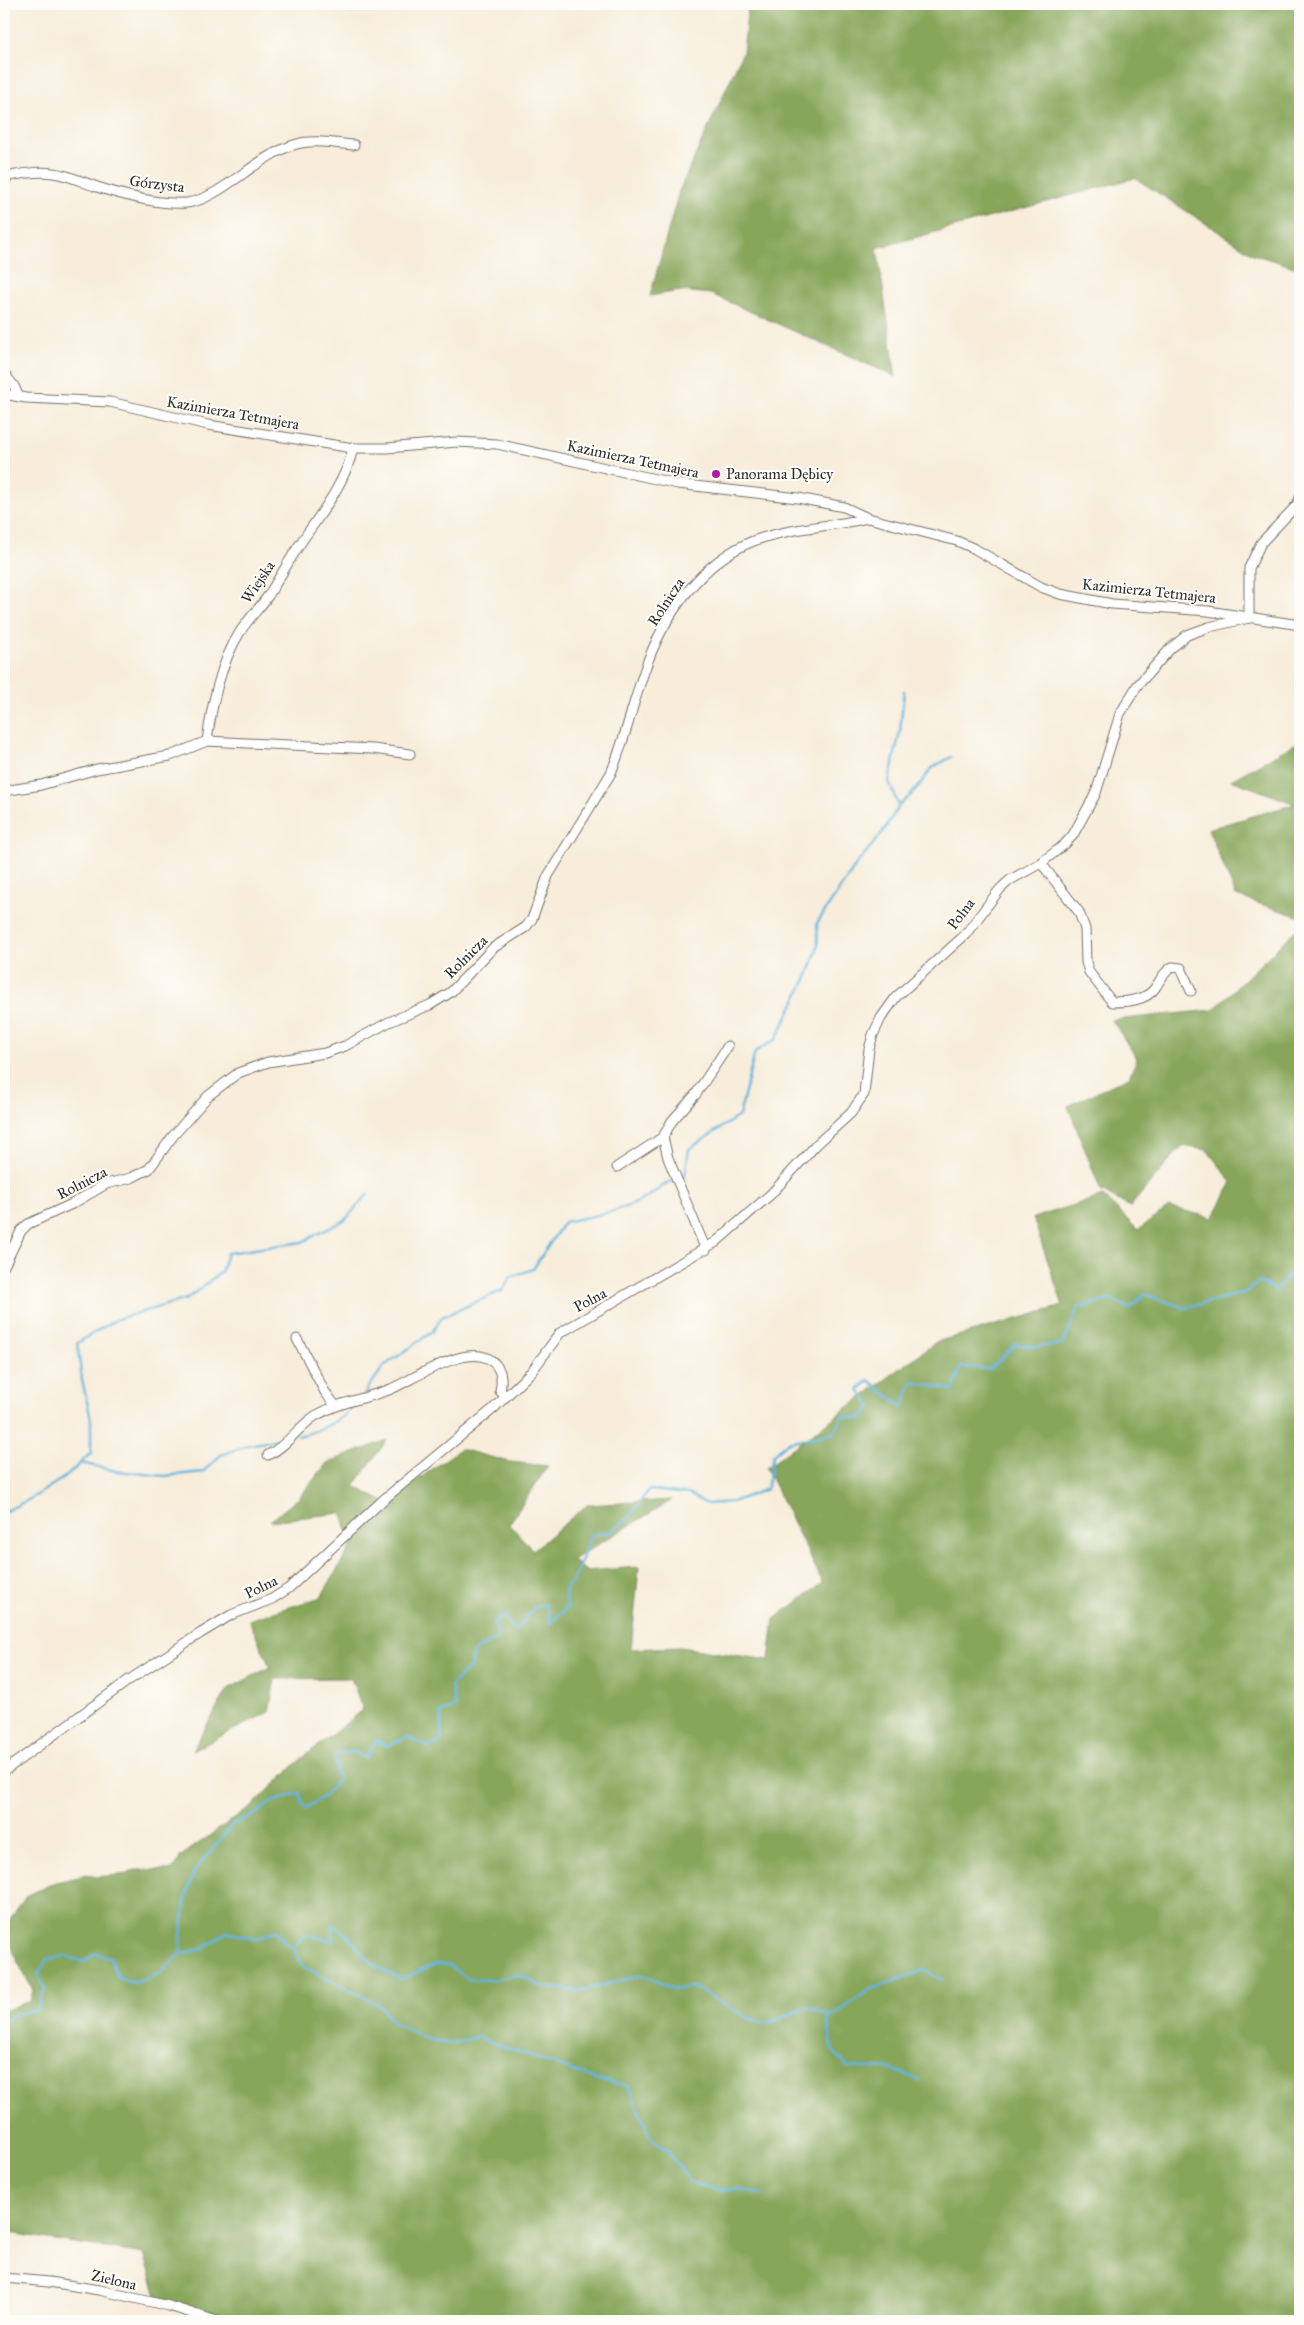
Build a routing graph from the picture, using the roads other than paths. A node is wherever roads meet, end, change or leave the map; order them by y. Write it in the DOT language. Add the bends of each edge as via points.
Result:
graph roads {
  1 [pos="354,145"];
  2 [pos="4,177"];
  3 [pos="4,373"];
  4 [pos="4,394"];
  5 [pos="19,397"];
  6 [pos="353,448"];
  7 [pos="1300,498"];
  8 [pos="868,518"];
  9 [pos="1249,618"];
  10 [pos="1300,626"];
  11 [pos="208,741"];
  12 [pos="410,754"];
  13 [pos="4,791"];
  14 [pos="1040,863"];
  15 [pos="1191,991"];
  16 [pos="728,1046"];
  17 [pos="663,1137"];
  18 [pos="617,1167"];
  19 [pos="706,1250"];
  20 [pos="4,1266"];
  21 [pos="297,1339"];
  22 [pos="506,1396"];
  23 [pos="335,1405"];
  24 [pos="268,1455"];
  25 [pos="4,1771"];
  26 [pos="4,2278"];
  27 [pos="217,2321"];
  1 -- 2 [label="street, Górzysta" via="311,142 290,146 272,154 211,194 188,203 136,197 51,173"];
  3 -- 5 [label="street"];
  4 -- 5 [label="street, Kazimierza Tetmajera"];
  5 -- 6 [label="street, Kazimierza Tetmajera" via="110,402 208,425"];
  6 -- 8 [label="street, Kazimierza Tetmajera" via="457,442 497,444 678,484 817,501 844,507"];
  6 -- 11 [label="street, Wiejska" via="326,506 236,639 214,700"];
  7 -- 9 [label="street" via="1260,543 1249,568"];
  8 -- 9 [label="street, Kazimierza Tetmajera" via="975,548 1041,587 1060,594 1112,604 1208,611"];
  8 -- 20 [label="street, Rolnicza" via="802,528 754,541 722,559 692,584 653,650 611,773 548,876 532,919 526,927 493,948 451,992 430,1006 389,1022 345,1046 325,1053 268,1062 238,1073 208,1096 173,1136 150,1170 106,1184 28,1224 21,1231"];
  9 -- 10 [label="street, Kazimierza Tetmajera"];
  9 -- 14 [label="street, Polna" via="1187,635 1150,671 1120,714 1096,793 1084,817 1065,844"];
  11 -- 12 [label="street" via="373,749"];
  11 -- 13 [label="street" via="170,756"];
  14 -- 15 [label="street" via="1078,912 1085,929 1089,972 1112,1002 1141,998 1155,989 1162,974 1172,967 1181,968"];
  14 -- 19 [label="street, Polna" via="1000,889 965,935 896,997 873,1035 864,1094 851,1114 817,1144 771,1194"];
  16 -- 17 [label="street"];
  17 -- 18 [label="street"];
  17 -- 19 [label="street" via="668,1158"];
  19 -- 22 [label="street, Polna" via="568,1327 554,1339 532,1371"];
  21 -- 23 [label="street"];
  22 -- 23 [label="street" via="500,1391 502,1380 491,1360 471,1356 431,1368 408,1382 370,1397"];
  22 -- 25 [label="street, Polna" via="389,1495 289,1588 272,1599 224,1619 193,1638"];
  23 -- 24 [label="street" via="313,1418"];
  26 -- 27 [label="street, Zielona" via="99,2290"];
}
